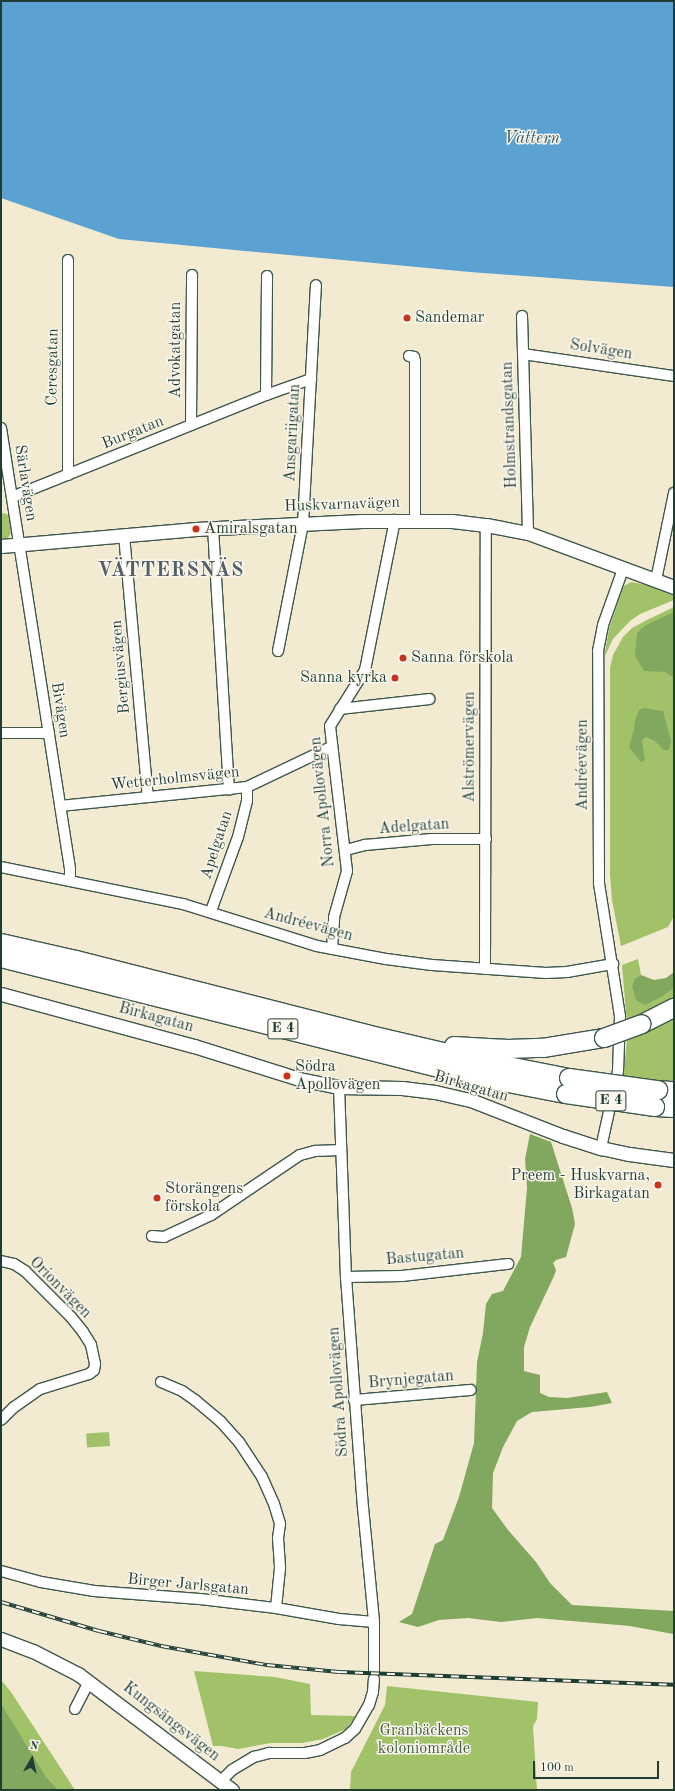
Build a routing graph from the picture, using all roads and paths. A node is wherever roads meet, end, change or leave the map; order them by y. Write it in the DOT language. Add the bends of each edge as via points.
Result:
graph roads {
  1 [pos="68,260"];
  2 [pos="192,275"];
  3 [pos="267,276"];
  4 [pos="316,286"];
  5 [pos="522,316"];
  6 [pos="523,354"];
  7 [pos="409,356"];
  8 [pos="674,376"];
  9 [pos="311,379"];
  10 [pos="266,395"];
  11 [pos="191,425"];
  12 [pos="1,428"];
  13 [pos="2,447"];
  14 [pos="68,475"];
  15 [pos="674,493"];
  16 [pos="12,497"];
  17 [pos="395,520"];
  18 [pos="415,520"];
  19 [pos="303,524"];
  20 [pos="486,525"];
  21 [pos="213,528"];
  22 [pos="528,533"];
  23 [pos="124,535"];
  24 [pos="20,544"];
  25 [pos="1,546"];
  26 [pos="623,568"];
  27 [pos="656,580"];
  28 [pos="674,587"];
  29 [pos="278,651"];
  30 [pos="429,699"];
  31 [pos="340,709"];
  32 [pos="1,732"];
  33 [pos="49,733"];
  34 [pos="331,747"];
  35 [pos="247,787"];
  36 [pos="229,790"];
  37 [pos="148,797"];
  38 [pos="60,806"];
  39 [pos="486,839"];
  40 [pos="346,850"];
  41 [pos="1,867"];
  42 [pos="70,881"];
  43 [pos="211,912"];
  44 [pos="1,942"];
  45 [pos="332,949"];
  46 [pos="1,958"];
  47 [pos="613,964"];
  48 [pos="485,969"];
  49 [pos="1,994"];
  50 [pos="674,1008"];
  51 [pos="366,1034"];
  52 [pos="567,1086"];
  53 [pos="339,1087"];
  54 [pos="662,1096"];
  55 [pos="674,1108"];
  56 [pos="601,1148"];
  57 [pos="341,1150"];
  58 [pos="674,1160"];
  59 [pos="152,1236"];
  60 [pos="1,1261"];
  61 [pos="508,1264"];
  62 [pos="346,1277"];
  63 [pos="161,1382"];
  64 [pos="471,1390"];
  65 [pos="354,1400"];
  66 [pos="1,1420"];
  67 [pos="1,1571"];
  68 [pos="276,1608"];
  69 [pos="374,1622"];
  70 [pos="1,1639"];
  71 [pos="89,1682"];
  72 [pos="75,1709"];
  73 [pos="220,1782"];
  74 [pos="232,1790"];
  1 -- 14 [label="street, Ceresgatan"];
  2 -- 11 [label="street, Advokatgatan"];
  3 -- 10 [label="street"];
  4 -- 9 [label="street, Ansgariigatan"];
  5 -- 6 [label="street, Holmstrandsgatan"];
  6 -- 8 [label="street, Solvägen"];
  6 -- 22 [label="street, Holmstrandsgatan"];
  7 -- 18 [label="street" via="414,357 415,361"];
  9 -- 10 [label="street, Burgatan"];
  9 -- 19 [label="street, Ansgariigatan"];
  10 -- 11 [label="street, Burgatan"];
  11 -- 14 [label="street, Burgatan"];
  12 -- 13 [label="street, Särlavägen"];
  13 -- 16 [label="street, Särlavägen"];
  14 -- 16 [label="street, Burgatan"];
  15 -- 27 [label="street"];
  16 -- 24 [label="street, Särlavägen"];
  17 -- 18 [label="street, Huskvarnavägen"];
  17 -- 19 [label="street, Huskvarnavägen"];
  17 -- 31 [label="street, Norra Apollovägen" via="365,670"];
  18 -- 20 [label="street, Huskvarnavägen"];
  19 -- 21 [label="street, Huskvarnavägen"];
  19 -- 29 [label="street, Ansgariigatan"];
  20 -- 22 [label="street, Huskvarnavägen"];
  20 -- 39 [label="street, Alströmervägen"];
  21 -- 23 [label="street, Huskvarnavägen"];
  21 -- 36 [label="street"];
  22 -- 26 [label="street, Huskvarnavägen"];
  23 -- 24 [label="street, Huskvarnavägen"];
  23 -- 37 [label="street, Bergiusvägen"];
  24 -- 25 [label="street, Huskvarnavägen"];
  24 -- 33 [label="street, Bivägen"];
  26 -- 27 [label="street, Huskvarnavägen"];
  26 -- 47 [label="street, Andréevägen" via="603,625 597,671 599,883"];
  27 -- 28 [label="street, Huskvarnavägen"];
  30 -- 31 [label="street"];
  31 -- 34 [label="street, Norra Apollovägen" via="330,726"];
  32 -- 33 [label="street"];
  33 -- 38 [label="street, Bivägen"];
  34 -- 35 [label="street, Wetterholmsvägen"];
  34 -- 40 [label="street, Norra Apollovägen"];
  35 -- 36 [label="street, Wetterholmsvägen"];
  35 -- 43 [label="street, Apelgatan" via="247,801 238,837"];
  36 -- 37 [label="street, Wetterholmsvägen"];
  37 -- 38 [label="street, Wetterholmsvägen"];
  38 -- 42 [label="street, Bivägen"];
  39 -- 40 [label="street, Adelgatan" via="432,839 365,845"];
  39 -- 48 [label="street, Alströmervägen"];
  40 -- 45 [label="street, Norra Apollovägen" via="347,871 334,917"];
  41 -- 42 [label="street, Andréevägen"];
  42 -- 43 [label="street, Andréevägen" via="162,899"];
  43 -- 45 [label="street, Andréevägen"];
  44 -- 51 [label="highway, E 4"];
  45 -- 48 [label="street, Andréevägen" via="386,959"];
  46 -- 52 [label="highway, E 4" via="460,1073"];
  47 -- 48 [label="street, Andréevägen" via="567,972"];
  47 -- 56 [label="street, Andréevägen" via="620,1016 620,1047 618,1071"];
  49 -- 53 [label="street, Birkagatan" via="199,1047 293,1078"];
  50 -- 51 [label="highway, bridge" via="642,1024 604,1038 543,1048 508,1049 442,1045"];
  51 -- 52 [label="highway, E 4" via="473,1059"];
  52 -- 54 [label="highway, E 4, bridge"];
  53 -- 56 [label="street, Birkagatan" via="402,1088 435,1092 473,1101"];
  53 -- 57 [label="street, Södra Apollovägen"];
  54 -- 55 [label="highway, E 4"];
  56 -- 58 [label="street, Birkagatan"];
  57 -- 59 [label="street" via="315,1151 300,1155 211,1215 164,1237"];
  57 -- 62 [label="street, Södra Apollovägen"];
  60 -- 66 [label="street, Orionvägen" via="14,1264 25,1271 71,1317 91,1345 95,1364 94,1370 89,1374 40,1389 14,1407"];
  61 -- 62 [label="street, Bastugatan" via="402,1276"];
  62 -- 65 [label="street, Södra Apollovägen"];
  63 -- 68 [label="street" via="182,1391 221,1422 239,1442 262,1477 280,1524 280,1568"];
  64 -- 65 [label="street, Brynjegatan"];
  65 -- 69 [label="street, Södra Apollovägen"];
  67 -- 68 [label="street, Birger Jarlsgatan" via="41,1582 106,1593 200,1598"];
  68 -- 69 [label="street, Birger Jarlsgatan"];
  69 -- 73 [label="street, Södra Apollovägen" via="373,1692 369,1705 355,1729 345,1738 320,1750 305,1753 269,1753 254,1757 232,1770"];
  70 -- 71 [label="street, Kungsängsvägen" via="59,1662"];
  71 -- 72 [label="street"];
  71 -- 73 [label="street, Kungsängsvägen"];
  73 -- 74 [label="street, Kungsängsvägen"];
}
